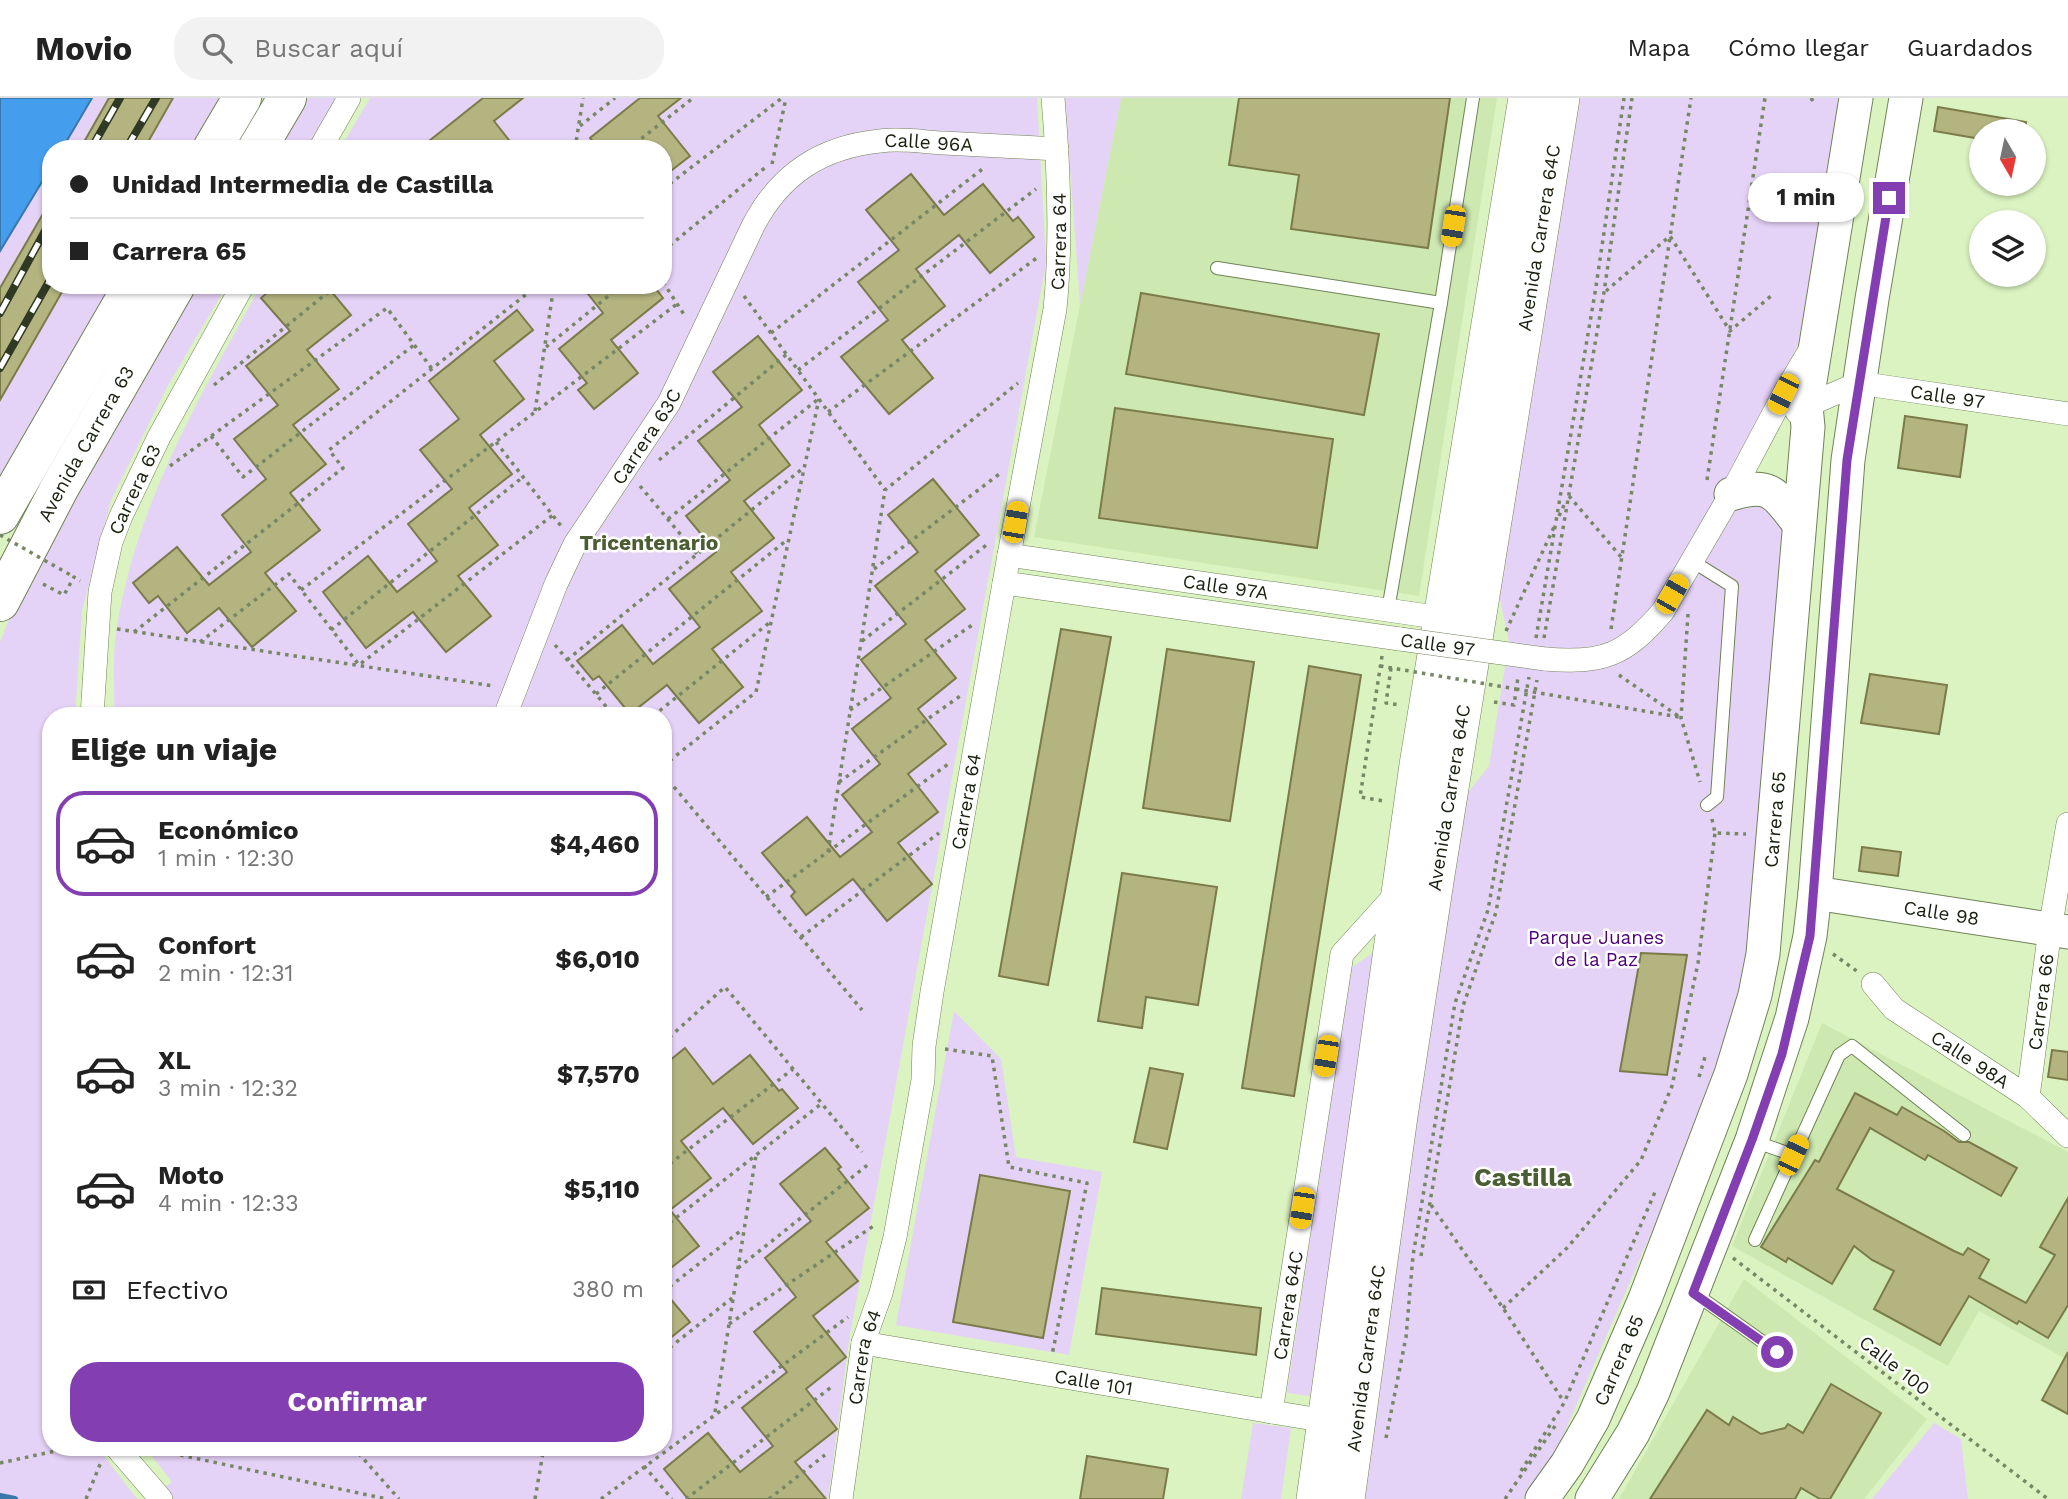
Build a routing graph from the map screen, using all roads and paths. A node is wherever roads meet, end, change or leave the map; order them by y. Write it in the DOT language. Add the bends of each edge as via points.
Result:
graph roads {
  1 [pos="242,98"];
  2 [pos="287,98"];
  3 [pos="349,98"];
  4 [pos="583,98"];
  5 [pos="615,98"];
  6 [pos="693,98"];
  7 [pos="784,98"];
  8 [pos="1053,98"];
  9 [pos="1473,98"];
  10 [pos="1527,98"];
  11 [pos="1561,98"];
  12 [pos="1624,98"];
  13 [pos="1632,98"];
  14 [pos="1691,98"];
  15 [pos="1765,98"];
  16 [pos="1856,98"];
  17 [pos="1906,98"];
  18 [pos="579,127"];
  19 [pos="217,140"];
  20 [pos="262,140"];
  21 [pos="325,140"];
  22 [pos="577,140"];
  23 [pos="639,140"];
  24 [pos="1011,146"];
  25 [pos="1057,149"];
  26 [pos="773,162"];
  27 [pos="803,165"];
  28 [pos="1058,173"];
  29 [pos="672,182"];
  30 [pos="764,204"];
  31 [pos="1670,236"];
  32 [pos="1059,242"];
  33 [pos="672,244"];
  34 [pos="1217,268"];
  35 [pos="729,275"];
  36 [pos="1604,292"];
  37 [pos="128,294"];
  38 [pos="171,294"];
  39 [pos="238,294"];
  40 [pos="326,294"];
  41 [pos="527,294"];
  42 [pos="553,294"];
  43 [pos="611,294"];
  44 [pos="671,294"];
  45 [pos="1824,294"];
  46 [pos="1771,296"];
  47 [pos="1441,303"];
  48 [pos="677,304"];
  49 [pos="1730,331"];
  50 [pos="771,332"];
  51 [pos="700,338"];
  52 [pos="1816,339"];
  53 [pos="414,344"];
  54 [pos="544,348"];
  55 [pos="787,354"];
  56 [pos="1045,361"];
  57 [pos="432,369"];
  58 [pos="797,370"];
  59 [pos="1859,383"];
  60 [pos="210,387"];
  61 [pos="819,399"];
  62 [pos="1805,406"];
  63 [pos="535,412"];
  64 [pos="828,412"];
  65 [pos="2068,414"];
  66 [pos="211,436"];
  67 [pos="496,442"];
  68 [pos="1760,443"];
  69 [pos="1028,452"];
  70 [pos="804,467"];
  71 [pos="630,475"];
  72 [pos="523,477"];
  73 [pos="884,490"];
  74 [pos="1718,492"];
  75 [pos="131,495"];
  76 [pos="1569,496"];
  77 [pos="0,515"];
  78 [pos="553,515"];
  79 [pos="668,519"];
  80 [pos="1015,522"];
  81 [pos="1557,522"];
  82 [pos="1799,524"];
  83 [pos="0,535"];
  84 [pos="789,538"];
  85 [pos="575,544"];
  86 [pos="697,554"];
  87 [pos="1009,555"];
  88 [pos="1622,559"];
  89 [pos="1692,561"];
  90 [pos="17,569"];
  91 [pos="872,570"];
  92 [pos="301,590"];
  93 [pos="1002,595"];
  94 [pos="0,602"];
  95 [pos="1689,605"];
  96 [pos="1388,610"];
  97 [pos="1442,618"];
  98 [pos="770,622"];
  99 [pos="98,626"];
  100 [pos="540,627"];
  101 [pos="331,630"];
  102 [pos="134,632"];
  103 [pos="1504,634"];
  104 [pos="1609,636"];
  105 [pos="1392,638"];
  106 [pos="200,642"];
  107 [pos="860,643"];
  108 [pos="1539,657"];
  109 [pos="567,660"];
  110 [pos="359,666"];
  111 [pos="1380,666"];
  112 [pos="1391,668"];
  113 [pos="987,677"];
  114 [pos="516,689"];
  115 [pos="1527,691"];
  116 [pos="1535,693"];
  117 [pos="596,694"];
  118 [pos="1407,706"];
  119 [pos="93,707"];
  120 [pos="509,707"];
  121 [pos="607,707"];
  122 [pos="664,707"];
  123 [pos="850,710"];
  124 [pos="976,743"];
  125 [pos="672,759"];
  126 [pos="839,782"];
  127 [pos="672,785"];
  128 [pos="1392,802"];
  129 [pos="1707,805"];
  130 [pos="963,814"];
  131 [pos="2068,824"];
  132 [pos="1715,832"];
  133 [pos="828,852"];
  134 [pos="1401,889"];
  135 [pos="1815,893"];
  136 [pos="766,897"];
  137 [pos="2059,930"];
  138 [pos="1810,936"];
  139 [pos="801,937"];
  140 [pos="1873,984"];
  141 [pos="862,1010"];
  142 [pos="672,1035"];
  143 [pos="924,1046"];
  144 [pos="1710,1053"];
  145 [pos="793,1069"];
  146 [pos="1701,1078"];
  147 [pos="2028,1097"];
  148 [pos="822,1103"];
  149 [pos="1964,1135"];
  150 [pos="2068,1136"];
  151 [pos="1752,1140"];
  152 [pos="862,1152"];
  153 [pos="756,1155"];
  154 [pos="1793,1155"];
  155 [pos="672,1162"];
  156 [pos="870,1163"];
  157 [pos="1430,1203"];
  158 [pos="900,1209"];
  159 [pos="672,1221"];
  160 [pos="745,1227"];
  161 [pos="1755,1240"];
  162 [pos="1724,1251"];
  163 [pos="1421,1256"];
  164 [pos="738,1268"];
  165 [pos="672,1285"];
  166 [pos="881,1293"];
  167 [pos="1693,1293"];
  168 [pos="734,1297"];
  169 [pos="1503,1308"];
  170 [pos="729,1324"];
  171 [pos="672,1346"];
  172 [pos="1777,1352"];
  173 [pos="861,1354"];
  174 [pos="1048,1374"];
  175 [pos="1564,1403"];
  176 [pos="1271,1412"];
  177 [pos="715,1413"];
  178 [pos="1326,1421"];
  179 [pos="849,1436"];
  180 [pos="1385,1440"];
  181 [pos="672,1445"];
  182 [pos="42,1454"];
  183 [pos="108,1456"];
  184 [pos="111,1456"];
  185 [pos="187,1456"];
  186 [pos="361,1456"];
  187 [pos="543,1456"];
  188 [pos="657,1456"];
  189 [pos="0,1463"];
  190 [pos="644,1466"];
  191 [pos="87,1498"];
  192 [pos="161,1499"];
  193 [pos="387,1499"];
  194 [pos="399,1499"];
  195 [pos="535,1499"];
  196 [pos="601,1499"];
  197 [pos="672,1499"];
  198 [pos="685,1499"];
  199 [pos="769,1499"];
  200 [pos="841,1499"];
  201 [pos="1315,1499"];
  202 [pos="1346,1499"];
  203 [pos="1503,1499"];
  204 [pos="1542,1499"];
  205 [pos="1592,1499"];
  206 [pos="2049,1499"];
  1 -- 19 [label="highway"];
  2 -- 20 [label="highway"];
  3 -- 21 [label="street"];
  4 -- 18 [label="path"];
  5 -- 18 [label="path"];
  6 -- 23 [label="path"];
  7 -- 26 [label="path"];
  7 -- 29 [label="path"];
  8 -- 25 [label="street, Carrera 64"];
  9 -- 47 [label="lane"];
  10 -- 97 [label="main road, Avenida Carrera 64C"];
  11 -- 202 [label="main road, Avenida Carrera 64C" via="1433,888"];
  12 -- 81 [label="path"];
  13 -- 36 [label="path"];
  14 -- 31 [label="path"];
  15 -- 49 [label="path"];
  16 -- 45 [label="main road, Carrera 65"];
  17 -- 59 [label="main road"];
  18 -- 22 [label="path"];
  24 -- 25 [label="street, Calle 96A"];
  24 -- 27 [label="street, Calle 96A" via="882,140 844,147"];
  24 -- 50 [label="path"];
  25 -- 28 [label="street, Carrera 64"];
  26 -- 30 [label="path"];
  26 -- 33 [label="path"];
  27 -- 30 [label="street, Carrera 63C"];
  28 -- 32 [label="street, Carrera 64"];
  28 -- 58 [label="path"];
  30 -- 35 [label="street, Carrera 63C"];
  31 -- 36 [label="path"];
  31 -- 49 [label="path"];
  31 -- 88 [label="path"];
  32 -- 56 [label="street, Carrera 64" via="1055,309"];
  32 -- 64 [label="path"];
  34 -- 47 [label="lane"];
  35 -- 50 [label="path"];
  35 -- 51 [label="street, Carrera 63C"];
  36 -- 76 [label="path"];
  37 -- 77 [label="highway, Avenida Carrera 63"];
  38 -- 90 [label="highway, Avenida Carrera 63"];
  39 -- 75 [label="street, Carrera 63"];
  40 -- 60 [label="path"];
  41 -- 57 [label="path"];
  42 -- 54 [label="path"];
  43 -- 54 [label="path"];
  44 -- 48 [label="path"];
  45 -- 52 [label="main road, Carrera 65"];
  45 -- 59 [label="main road" via="1834,340"];
  46 -- 49 [label="path"];
  47 -- 96 [label="lane"];
  48 -- 51 [label="path"];
  48 -- 63 [label="path"];
  49 -- 74 [label="path"];
  50 -- 55 [label="path"];
  51 -- 71 [label="street, Carrera 63C"];
  52 -- 62 [label="main road, Carrera 65"];
  52 -- 68 [label="street, Calle 97"];
  53 -- 57 [label="path"];
  53 -- 66 [label="path" via="387,308"];
  53 -- 66 [label="path" via="243,477"];
  54 -- 63 [label="path"];
  55 -- 58 [label="path"];
  55 -- 71 [label="path"];
  56 -- 69 [label="street, Carrera 64"];
  56 -- 73 [label="path"];
  57 -- 102 [label="path" via="329,450 343,468"];
  58 -- 61 [label="path"];
  59 -- 62 [label="street, Calle 97"];
  59 -- 65 [label="street, Calle 97"];
  59 -- 135 [label="main road" via="1847,460"];
  61 -- 64 [label="path"];
  61 -- 70 [label="path"];
  61 -- 79 [label="path"];
  62 -- 68 [label="street, Calle 97"];
  62 -- 82 [label="main road, Carrera 65" via="1808,427"];
  63 -- 67 [label="path"];
  64 -- 73 [label="path"];
  66 -- 75 [label="path"];
  67 -- 72 [label="path"];
  67 -- 92 [label="path"];
  68 -- 74 [label="street, Calle 97"];
  69 -- 80 [label="street, Carrera 64"];
  69 -- 91 [label="path"];
  70 -- 84 [label="path"];
  70 -- 86 [label="path"];
  71 -- 79 [label="path"];
  71 -- 85 [label="street, Carrera 63C"];
  72 -- 78 [label="path"];
  72 -- 101 [label="path"];
  73 -- 91 [label="path"];
  74 -- 82 [label="main road" via="1761,488 1781,500"];
  74 -- 89 [label="street, Calle 97"];
  75 -- 99 [label="street, Carrera 63" via="104,568"];
  76 -- 81 [label="path"];
  76 -- 88 [label="path"];
  76 -- 108 [label="path"];
  78 -- 85 [label="path"];
  78 -- 110 [label="path"];
  79 -- 86 [label="path"];
  80 -- 87 [label="street, Carrera 64"];
  80 -- 107 [label="path"];
  81 -- 103 [label="path"];
  81 -- 108 [label="path"];
  82 -- 204 [label="main road, Carrera 65" via="1763,954 1749,1017 1699,1158 1610,1380 1580,1443"];
  83 -- 90 [label="path, bridge" via="74,577 64,596"];
  84 -- 98 [label="path"];
  84 -- 117 [label="path"];
  85 -- 100 [label="street, Carrera 63C"];
  86 -- 109 [label="path"];
  87 -- 93 [label="street, Carrera 64"];
  87 -- 96 [label="street, Calle 97A"];
  88 -- 104 [label="path"];
  89 -- 108 [label="street, Calle 97" via="1663,611 1626,646 1594,659"];
  89 -- 129 [label="lane" via="1732,586 1717,797"];
  90 -- 94 [label="highway, Avenida Carrera 63"];
  91 -- 107 [label="path"];
  92 -- 101 [label="path"];
  92 -- 106 [label="path" via="289,574"];
  93 -- 105 [label="street, Calle 97"];
  93 -- 113 [label="street, Carrera 64"];
  93 -- 123 [label="path"];
  95 -- 116 [label="path" via="1681,718"];
  96 -- 97 [label="street, Calle 97A"];
  97 -- 134 [label="main road, Avenida Carrera 64C"];
  98 -- 122 [label="path"];
  98 -- 125 [label="path" via="755,692"];
  99 -- 102 [label="path"];
  99 -- 119 [label="street, Carrera 63"];
  100 -- 109 [label="path"];
  100 -- 114 [label="street, Carrera 63C"];
  101 -- 110 [label="path"];
  102 -- 106 [label="path"];
  105 -- 108 [label="street, Calle 97, bridge"];
  105 -- 111 [label="path"];
  106 -- 110 [label="path"];
  107 -- 123 [label="path"];
  108 -- 115 [label="path"];
  108 -- 116 [label="path"];
  109 -- 117 [label="path"];
  110 -- 114 [label="path"];
  111 -- 112 [label="path, bridge"];
  111 -- 128 [label="path" via="1360,797"];
  112 -- 115 [label="path, bridge"];
  112 -- 118 [label="path" via="1386,703"];
  113 -- 124 [label="street, Carrera 64"];
  113 -- 126 [label="path"];
  114 -- 120 [label="street, Carrera 63C"];
  115 -- 116 [label="path"];
  115 -- 180 [label="path" via="1489,910 1455,1003 1413,1256 1406,1338"];
  116 -- 157 [label="path" via="1496,912 1463,1006"];
  117 -- 121 [label="path"];
  123 -- 126 [label="path"];
  124 -- 130 [label="street, Carrera 64"];
  124 -- 133 [label="path"];
  126 -- 133 [label="path"];
  127 -- 136 [label="path"];
  130 -- 139 [label="path"];
  130 -- 143 [label="street, Carrera 64"];
  131 -- 137 [label="street, Carrera 66"];
  132 -- 169 [label="path" via="1698,963 1672,1086 1641,1160 1568,1247"];
  133 -- 136 [label="path"];
  134 -- 176 [label="street, Carrera 64C" via="1342,954"];
  134 -- 178 [label="main road, Avenida Carrera 64C"];
  135 -- 137 [label="main road, Calle 98"];
  135 -- 138 [label="main road"];
  136 -- 139 [label="path"];
  137 -- 147 [label="street, Carrera 66"];
  138 -- 140 [label="path"];
  138 -- 151 [label="main road" via="1789,1030"];
  139 -- 141 [label="path"];
  140 -- 147 [label="street, Calle 98A" via="1894,1009"];
  142 -- 145 [label="path" via="725,987"];
  143 -- 158 [label="street, Carrera 64" via="923,1080"];
  143 -- 174 [label="path" via="992,1056 1009,1167 1087,1183"];
  144 -- 146 [label="path"];
  145 -- 148 [label="path"];
  145 -- 155 [label="path"];
  147 -- 150 [label="street, Calle 98A"];
  148 -- 152 [label="path"];
  148 -- 153 [label="path"];
  149 -- 154 [label="lane" via="1852,1046 1839,1055"];
  151 -- 154 [label="lane"];
  151 -- 167 [label="main road"];
  153 -- 159 [label="path"];
  153 -- 160 [label="path"];
  154 -- 161 [label="lane"];
  156 -- 164 [label="path"];
  157 -- 163 [label="path"];
  157 -- 169 [label="path"];
  158 -- 166 [label="street, Carrera 64"];
  158 -- 170 [label="path"];
  160 -- 164 [label="path"];
  160 -- 165 [label="path"];
  162 -- 206 [label="path, Calle 100"];
  164 -- 168 [label="path"];
  166 -- 173 [label="street, Carrera 64"];
  166 -- 177 [label="path"];
  167 -- 172 [label="lane"];
  167 -- 205 [label="main road" via="1633,1433"];
  168 -- 170 [label="path"];
  168 -- 171 [label="path"];
  169 -- 175 [label="path"];
  170 -- 177 [label="path"];
  173 -- 174 [label="street, Calle 101"];
  173 -- 179 [label="street, Carrera 64"];
  173 -- 198 [label="path"];
  174 -- 176 [label="street, Calle 101"];
  175 -- 203 [label="path"];
  175 -- 203 [label="path" via="1657,1192 1567,1409"];
  176 -- 178 [label="street, Calle 101"];
  177 -- 181 [label="path"];
  178 -- 201 [label="main road, Avenida Carrera 64C"];
  179 -- 199 [label="path"];
  179 -- 200 [label="street, Carrera 64"];
  182 -- 189 [label="path"];
  183 -- 191 [label="path"];
  184 -- 192 [label="street"];
  185 -- 193 [label="path"];
  186 -- 194 [label="path"];
  187 -- 195 [label="path"];
  188 -- 190 [label="path"];
  190 -- 196 [label="path"];
  190 -- 197 [label="path"];
}
